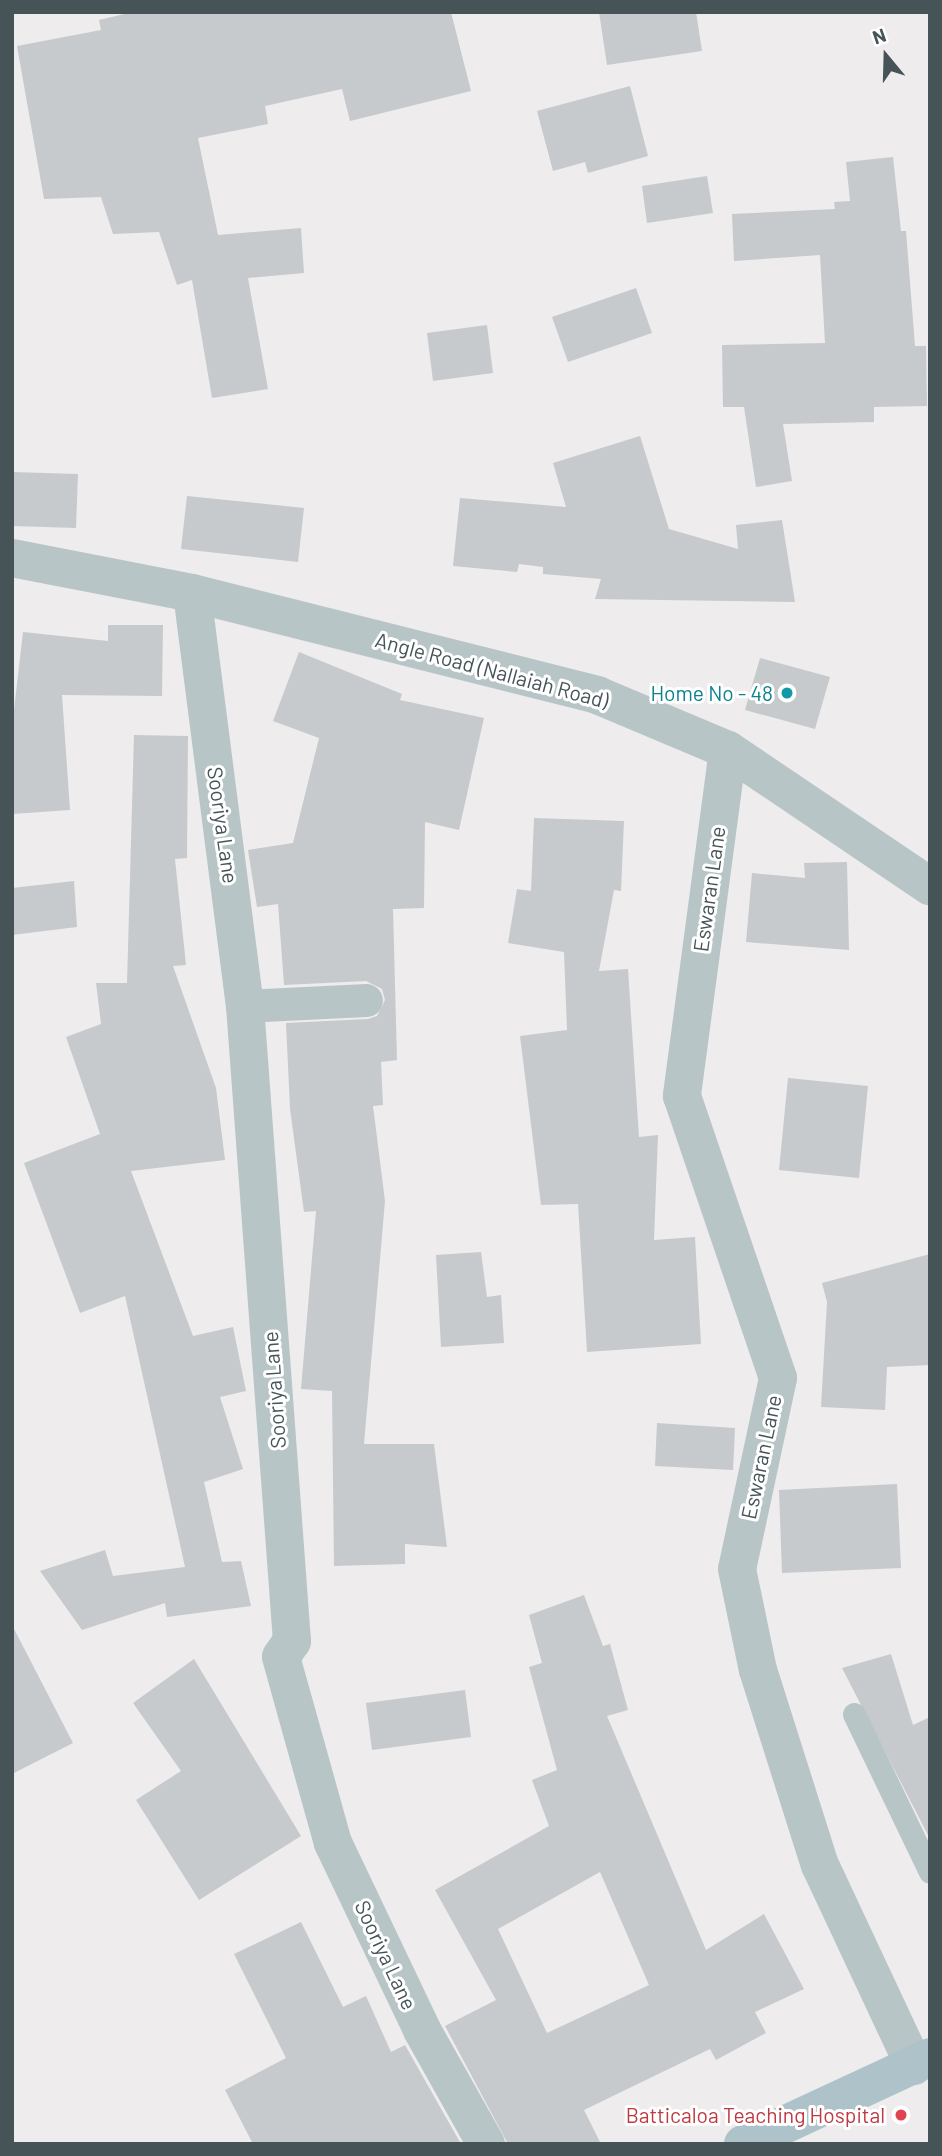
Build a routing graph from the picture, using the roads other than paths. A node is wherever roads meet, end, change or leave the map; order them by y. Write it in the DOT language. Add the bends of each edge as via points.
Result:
graph roads {
  1 [pos="12,558"];
  2 [pos="192,593"];
  3 [pos="728,750"];
  4 [pos="930,886"];
  5 [pos="366,1000"];
  6 [pos="245,1006"];
  7 [pos="854,1714"];
  8 [pos="930,1872"];
  9 [pos="922,2061"];
  10 [pos="485,2144"];
  11 [pos="743,2144"];
  1 -- 2 [label="street, Angle Road (Nallaiah Road)"];
  2 -- 3 [label="street, Angle Road (Nallaiah Road)" via="597,695"];
  2 -- 6 [label="street, Sooriya Lane"];
  3 -- 4 [label="street, Angle Road (Nallaiah Road)"];
  3 -- 9 [label="street, Eswaran Lane" via="682,1096 778,1378 737,1569 758,1670 820,1865"];
  5 -- 6 [label="street"];
  6 -- 10 [label="street, Sooriya Lane" via="292,1641 281,1657 333,1843 422,2030"];
  7 -- 8 [label="lane"];
  9 -- 11 [label="main road"];
}
